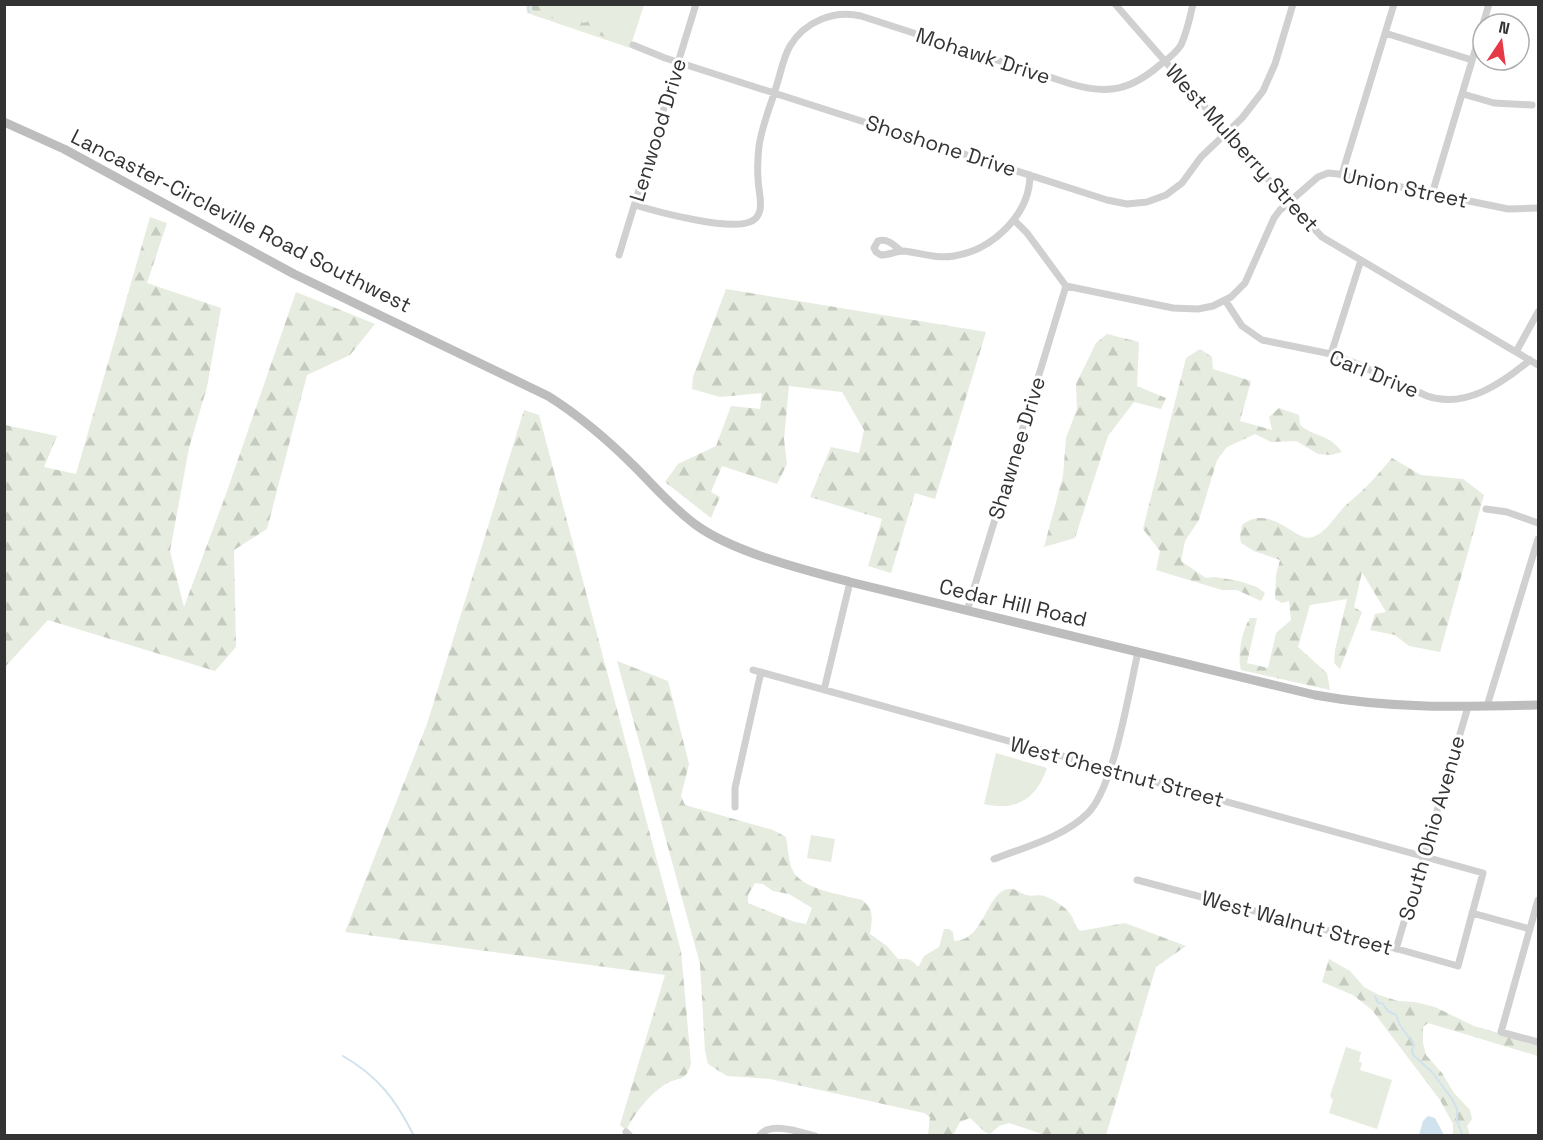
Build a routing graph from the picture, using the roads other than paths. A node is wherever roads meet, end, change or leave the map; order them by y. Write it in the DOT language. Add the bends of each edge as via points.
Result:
graph roads {
  1 [pos="696,4"];
  2 [pos="1115,4"];
  3 [pos="1193,4"];
  4 [pos="1293,4"];
  5 [pos="1394,4"];
  6 [pos="1385,33"];
  7 [pos="633,45"];
  8 [pos="1471,60"];
  9 [pos="678,62"];
  10 [pos="1165,62"];
  11 [pos="1471,64"];
  12 [pos="774,93"];
  13 [pos="1463,94"];
  14 [pos="1532,105"];
  15 [pos="4,122"];
  16 [pos="1226,131"];
  17 [pos="1342,174"];
  18 [pos="1030,175"];
  19 [pos="1432,194"];
  20 [pos="1288,202"];
  21 [pos="635,205"];
  22 [pos="1539,208"];
  23 [pos="1014,220"];
  24 [pos="901,251"];
  25 [pos="619,255"];
  26 [pos="1361,260"];
  27 [pos="1066,286"];
  28 [pos="1226,300"];
  29 [pos="1539,312"];
  30 [pos="1516,352"];
  31 [pos="1331,354"];
  32 [pos="1530,360"];
  33 [pos="1539,365"];
  34 [pos="535,389"];
  35 [pos="1486,509"];
  36 [pos="1539,523"];
  37 [pos="1539,539"];
  38 [pos="850,582"];
  39 [pos="967,611"];
  40 [pos="1138,652"];
  41 [pos="824,690"];
  42 [pos="1539,705"];
  43 [pos="1468,706"];
  44 [pos="1487,706"];
  45 [pos="1110,770"];
  46 [pos="735,807"];
  47 [pos="1424,855"];
  48 [pos="994,858"];
  49 [pos="1137,880"];
  50 [pos="1539,900"];
  51 [pos="1472,913"];
  52 [pos="1530,929"];
  53 [pos="1396,949"];
  54 [pos="1539,1042"];
  55 [pos="759,1136"];
  56 [pos="815,1136"];
  1 -- 9 [label="street, Lenwood Drive"];
  2 -- 10 [label="street, West Mulberry Street"];
  3 -- 10 [label="street, Mohawk Drive" via="1180,46"];
  4 -- 16 [label="street, Shoshone Drive" via="1263,91"];
  5 -- 6 [label="street"];
  6 -- 8 [label="street"];
  6 -- 17 [label="street"];
  7 -- 9 [label="street, Shoshone Drive"];
  9 -- 12 [label="street, Shoshone Drive"];
  9 -- 21 [label="street, Lenwood Drive"];
  10 -- 12 [label="street, Mohawk Drive" via="1133,84 1114,90 1094,90 861,16 842,14 821,19 796,37 786,54"];
  10 -- 16 [label="street, West Mulberry Street"];
  11 -- 13 [label="street"];
  12 -- 18 [label="street, Shoshone Drive"];
  12 -- 21 [label="street, Mohawk Drive" via="759,146 759,212 752,221 710,222"];
  13 -- 14 [label="street" via="1494,103"];
  13 -- 19 [label="street"];
  15 -- 34 [label="main road, Lancaster-Circleville Road Southwest" via="64,149 294,274"];
  16 -- 18 [label="street, Shoshone Drive" via="1182,183 1157,200 1117,202"];
  16 -- 20 [label="street, West Mulberry Street"];
  17 -- 19 [label="street, Union Street"];
  17 -- 20 [label="street, Union Street" via="1323,174"];
  18 -- 23 [label="street" via="1030,190"];
  19 -- 22 [label="street, Union Street" via="1508,209"];
  20 -- 26 [label="street, West Mulberry Street" via="1322,237"];
  20 -- 28 [label="street, Union Street" via="1274,218 1245,283"];
  21 -- 25 [label="street, Lenwood Drive"];
  23 -- 24 [label="street" via="990,241 964,254 945,257"];
  23 -- 27 [label="street"];
  26 -- 30 [label="street, West Mulberry Street"];
  26 -- 31 [label="street"];
  27 -- 28 [label="street, Union Street" via="1183,310"];
  27 -- 39 [label="street, Shawnee Drive"];
  28 -- 31 [label="street, Carl Drive" via="1242,326 1262,340"];
  29 -- 30 [label="street"];
  30 -- 32 [label="street, West Mulberry Street"];
  31 -- 32 [label="street, Carl Drive" via="1427,396 1446,400 1474,396"];
  32 -- 33 [label="street, West Mulberry Street"];
  34 -- 38 [label="main road, Cedar Hill Road" via="602,436 702,530 761,555"];
  35 -- 36 [label="street"];
  37 -- 44 [label="street"];
  38 -- 39 [label="main road, Cedar Hill Road"];
  38 -- 41 [label="street"];
  39 -- 40 [label="main road, Cedar Hill Road"];
  40 -- 43 [label="main road, Cedar Hill Road" via="1336,699 1416,707"];
  40 -- 45 [label="street"];
  41 -- 45 [label="street, West Chestnut Street"];
  41 -- 46 [label="street, West Chestnut Street" via="757,671 735,788"];
  42 -- 44 [label="main road, Cedar Hill Road"];
  43 -- 44 [label="main road, Cedar Hill Road"];
  43 -- 47 [label="street, South Ohio Avenue"];
  45 -- 47 [label="street, West Chestnut Street"];
  45 -- 48 [label="street" via="1089,813 1051,836"];
  47 -- 51 [label="street, West Chestnut Street" via="1482,873"];
  47 -- 53 [label="street, South Ohio Avenue"];
  49 -- 53 [label="street, West Walnut Street"];
  50 -- 52 [label="street"];
  51 -- 52 [label="street"];
  51 -- 53 [label="street, West Walnut Street" via="1458,966"];
  52 -- 54 [label="street" via="1501,1032"];
  55 -- 56 [label="street" via="767,1129"];
}
